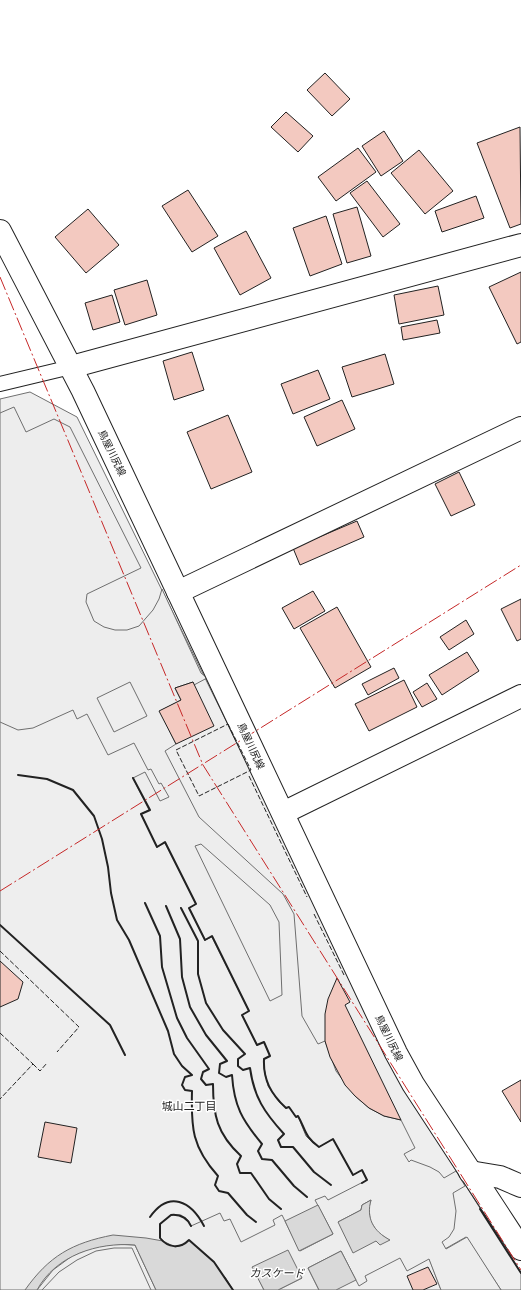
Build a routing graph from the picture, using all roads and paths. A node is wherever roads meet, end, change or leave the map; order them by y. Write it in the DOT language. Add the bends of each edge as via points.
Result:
graph roads {
  1 [pos="0,231"];
  2 [pos="521,245"];
  3 [pos="71,367"];
  4 [pos="0,384"];
  5 [pos="521,428"];
  6 [pos="178,592"];
  7 [pos="521,696"];
  8 [pos="283,813"];
  9 [pos="470,1172"];
  10 [pos="521,1186"];
  11 [pos="521,1249"];
  1 -- 3 [label="street, 鳥屋川尻線"];
  2 -- 3 [label="street"];
  3 -- 4 [label="lane"];
  3 -- 6 [label="street, 鳥屋川尻線"];
  5 -- 6 [label="street"];
  6 -- 8 [label="street, 鳥屋川尻線"];
  7 -- 8 [label="street"];
  8 -- 9 [label="street, 鳥屋川尻線" via="396,1053"];
  9 -- 10 [label="street" via="500,1177"];
  9 -- 11 [label="street, 鳥屋川尻線"];
}
